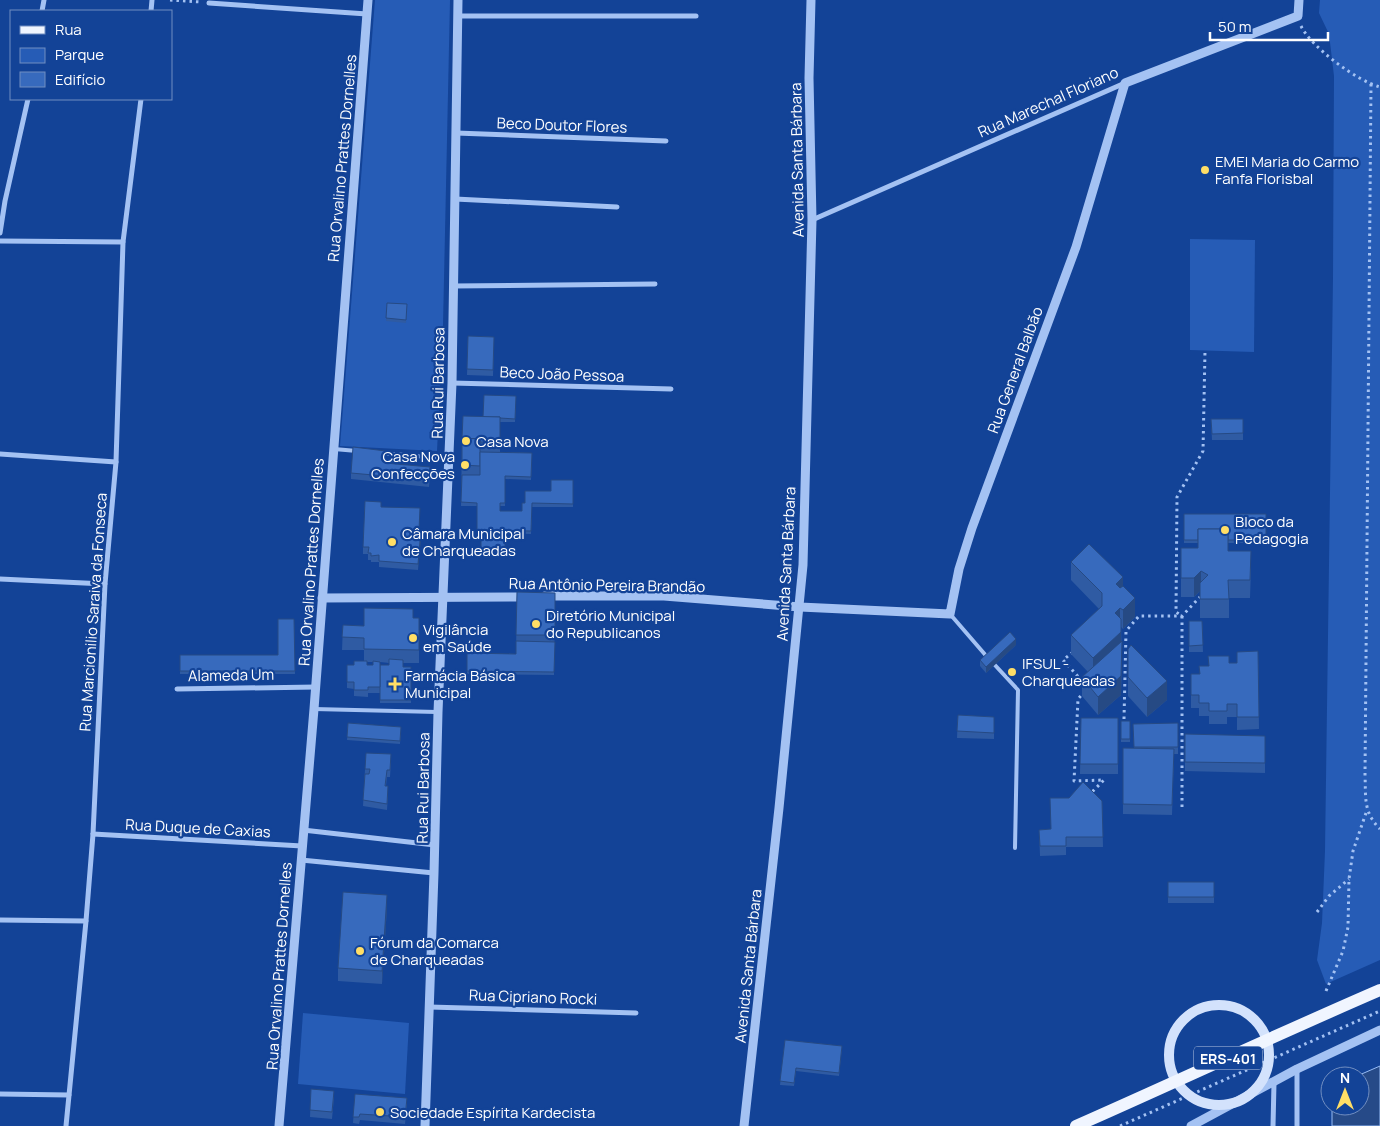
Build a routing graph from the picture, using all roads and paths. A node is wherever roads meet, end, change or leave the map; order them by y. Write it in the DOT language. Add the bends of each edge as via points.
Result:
graph roads {
  1 [pos="170,0"];
  2 [pos="368,0"];
  3 [pos="458,0"];
  4 [pos="811,0"];
  5 [pos="1299,0"];
  6 [pos="209,2"];
  7 [pos="367,14"];
  8 [pos="457,16"];
  9 [pos="696,16"];
  10 [pos="1301,27"];
  11 [pos="1124,83"];
  12 [pos="1371,84"];
  13 [pos="1380,86"];
  14 [pos="28,100"];
  15 [pos="141,100"];
  16 [pos="456,134"];
  17 [pos="666,141"];
  18 [pos="455,199"];
  19 [pos="618,207"];
  20 [pos="812,220"];
  21 [pos="0,233"];
  22 [pos="0,241"];
  23 [pos="123,242"];
  24 [pos="655,284"];
  25 [pos="453,286"];
  26 [pos="1205,351"];
  27 [pos="452,383"];
  28 [pos="671,389"];
  29 [pos="334,449"];
  30 [pos="363,452"];
  31 [pos="372,452"];
  32 [pos="0,454"];
  33 [pos="449,459"];
  34 [pos="116,462"];
  35 [pos="0,579"];
  36 [pos="105,584"];
  37 [pos="1200,597"];
  38 [pos="322,598"];
  39 [pos="443,598"];
  40 [pos="800,607"];
  41 [pos="950,614"];
  42 [pos="1182,616"];
  43 [pos="1077,648"];
  44 [pos="1124,652"];
  45 [pos="1118,658"];
  46 [pos="316,687"];
  47 [pos="177,689"];
  48 [pos="314,709"];
  49 [pos="438,712"];
  50 [pos="1124,719"];
  51 [pos="1092,792"];
  52 [pos="1182,807"];
  53 [pos="1367,810"];
  54 [pos="1380,829"];
  55 [pos="303,830"];
  56 [pos="93,834"];
  57 [pos="435,845"];
  58 [pos="302,846"];
  59 [pos="1015,848"];
  60 [pos="300,860"];
  61 [pos="434,873"];
  62 [pos="1349,879"];
  63 [pos="1317,912"];
  64 [pos="0,920"];
  65 [pos="86,921"];
  66 [pos="1380,990"];
  67 [pos="1326,991"];
  68 [pos="429,1007"];
  69 [pos="1380,1011"];
  70 [pos="636,1013"];
  71 [pos="1380,1030"];
  72 [pos="1266,1039"];
  73 [pos="1269,1060"];
  74 [pos="1297,1069"];
  75 [pos="1177,1082"];
  76 [pos="1274,1083"];
  77 [pos="0,1094"];
  78 [pos="69,1094"];
  79 [pos="1189,1095"];
  80 [pos="1243,1099"];
  81 [pos="66,1126"];
  82 [pos="279,1126"];
  83 [pos="425,1126"];
  84 [pos="744,1126"];
  85 [pos="1076,1126"];
  86 [pos="1120,1126"];
  87 [pos="1191,1126"];
  88 [pos="1273,1126"];
  89 [pos="1297,1126"];
  1 -- 6 [label="path"];
  2 -- 7 [label="street, Rua Orvalino Prattes Dornelles"];
  3 -- 8 [label="street, Rua Rui Barbosa"];
  4 -- 20 [label="street, Avenida Santa Bárbara"];
  5 -- 11 [label="street, Rua Marechal Floriano" via="1298,16"];
  6 -- 7 [label="street"];
  7 -- 29 [label="street, Rua Orvalino Prattes Dornelles"];
  8 -- 9 [label="street"];
  8 -- 16 [label="street, Rua Rui Barbosa"];
  10 -- 12 [label="path" via="1308,38 1339,64"];
  11 -- 20 [label="street, Rua Marechal Floriano"];
  11 -- 41 [label="street, Rua General Balbão" via="1076,247 972,528"];
  12 -- 13 [label="path"];
  12 -- 53 [label="path"];
  14 -- 21 [label="street"];
  15 -- 23 [label="street, Rua Marcionilio Saraiva da Fonseca"];
  16 -- 17 [label="street, Beco Doutor Flores"];
  16 -- 18 [label="street, Rua Rui Barbosa"];
  18 -- 19 [label="street"];
  18 -- 25 [label="street, Rua Rui Barbosa"];
  20 -- 40 [label="street, Avenida Santa Bárbara"];
  22 -- 23 [label="street"];
  23 -- 34 [label="street, Rua Marcionilio Saraiva da Fonseca"];
  24 -- 25 [label="street"];
  25 -- 27 [label="street, Rua Rui Barbosa"];
  26 -- 42 [label="path" via="1203,451 1177,497 1176,612"];
  27 -- 28 [label="street, Beco João Pessoa"];
  27 -- 33 [label="street, Rua Rui Barbosa"];
  29 -- 30 [label="lane"];
  29 -- 38 [label="street, Rua Orvalino Prattes Dornelles"];
  31 -- 33 [label="lane"];
  32 -- 34 [label="street"];
  33 -- 39 [label="street, Rua Rui Barbosa"];
  34 -- 36 [label="street, Rua Marcionilio Saraiva da Fonseca"];
  35 -- 36 [label="street"];
  36 -- 56 [label="street, Rua Marcionilio Saraiva da Fonseca"];
  37 -- 42 [label="path"];
  38 -- 39 [label="street, Rua Antônio Pereira Brandão"];
  38 -- 46 [label="street, Rua Orvalino Prattes Dornelles"];
  39 -- 40 [label="street, Rua Antônio Pereira Brandão" via="664,596"];
  39 -- 49 [label="street, Rua Rui Barbosa"];
  40 -- 41 [label="street, Rua Antônio Pereira Brandão"];
  40 -- 84 [label="street, Avenida Santa Bárbara"];
  41 -- 59 [label="lane" via="1018,690"];
  42 -- 44 [label="path" via="1139,616 1126,631"];
  42 -- 52 [label="path"];
  43 -- 51 [label="path" via="1063,660 1088,687 1078,699 1074,781 1104,780"];
  44 -- 45 [label="path"];
  44 -- 50 [label="path"];
  46 -- 47 [label="street, Alameda Um"];
  46 -- 48 [label="street, Rua Orvalino Prattes Dornelles"];
  48 -- 49 [label="lane"];
  48 -- 55 [label="street, Rua Orvalino Prattes Dornelles"];
  49 -- 57 [label="street, Rua Rui Barbosa"];
  53 -- 54 [label="path"];
  53 -- 62 [label="path" via="1353,851"];
  55 -- 57 [label="street"];
  55 -- 58 [label="street, Rua Orvalino Prattes Dornelles"];
  56 -- 58 [label="street, Rua Duque de Caxias"];
  56 -- 65 [label="street, Rua Marcionilio Saraiva da Fonseca"];
  57 -- 61 [label="street, Rua Rui Barbosa"];
  58 -- 60 [label="street, Rua Orvalino Prattes Dornelles"];
  60 -- 61 [label="street"];
  60 -- 82 [label="street, Rua Orvalino Prattes Dornelles"];
  61 -- 68 [label="street, Rua Rui Barbosa"];
  62 -- 63 [label="path" via="1329,896"];
  62 -- 67 [label="path" via="1348,927 1343,951"];
  64 -- 65 [label="street"];
  65 -- 78 [label="street, Rua Marcionilio Saraiva da Fonseca"];
  66 -- 72 [label="main road, ERS-401"];
  68 -- 70 [label="street, Rua Cipriano Rocki"];
  68 -- 83 [label="street, Rua Rui Barbosa"];
  69 -- 73 [label="path"];
  71 -- 74 [label="street"];
  72 -- 73 [label="main road"];
  72 -- 75 [label="main road, ERS-401"];
  72 -- 75 [label="main road" via="1260,1026 1248,1014 1234,1007 1217,1005 1201,1008 1187,1017 1170,1044 1170,1060"];
  73 -- 79 [label="path"];
  73 -- 80 [label="main road" via="1256,1088"];
  74 -- 76 [label="street"];
  74 -- 89 [label="street"];
  75 -- 79 [label="main road"];
  75 -- 85 [label="main road, ERS-401"];
  76 -- 80 [label="street"];
  76 -- 88 [label="street"];
  77 -- 78 [label="street"];
  78 -- 81 [label="street, Rua Marcionilio Saraiva da Fonseca"];
  79 -- 80 [label="main road" via="1210,1104"];
  79 -- 86 [label="path"];
  80 -- 87 [label="street"];
}
